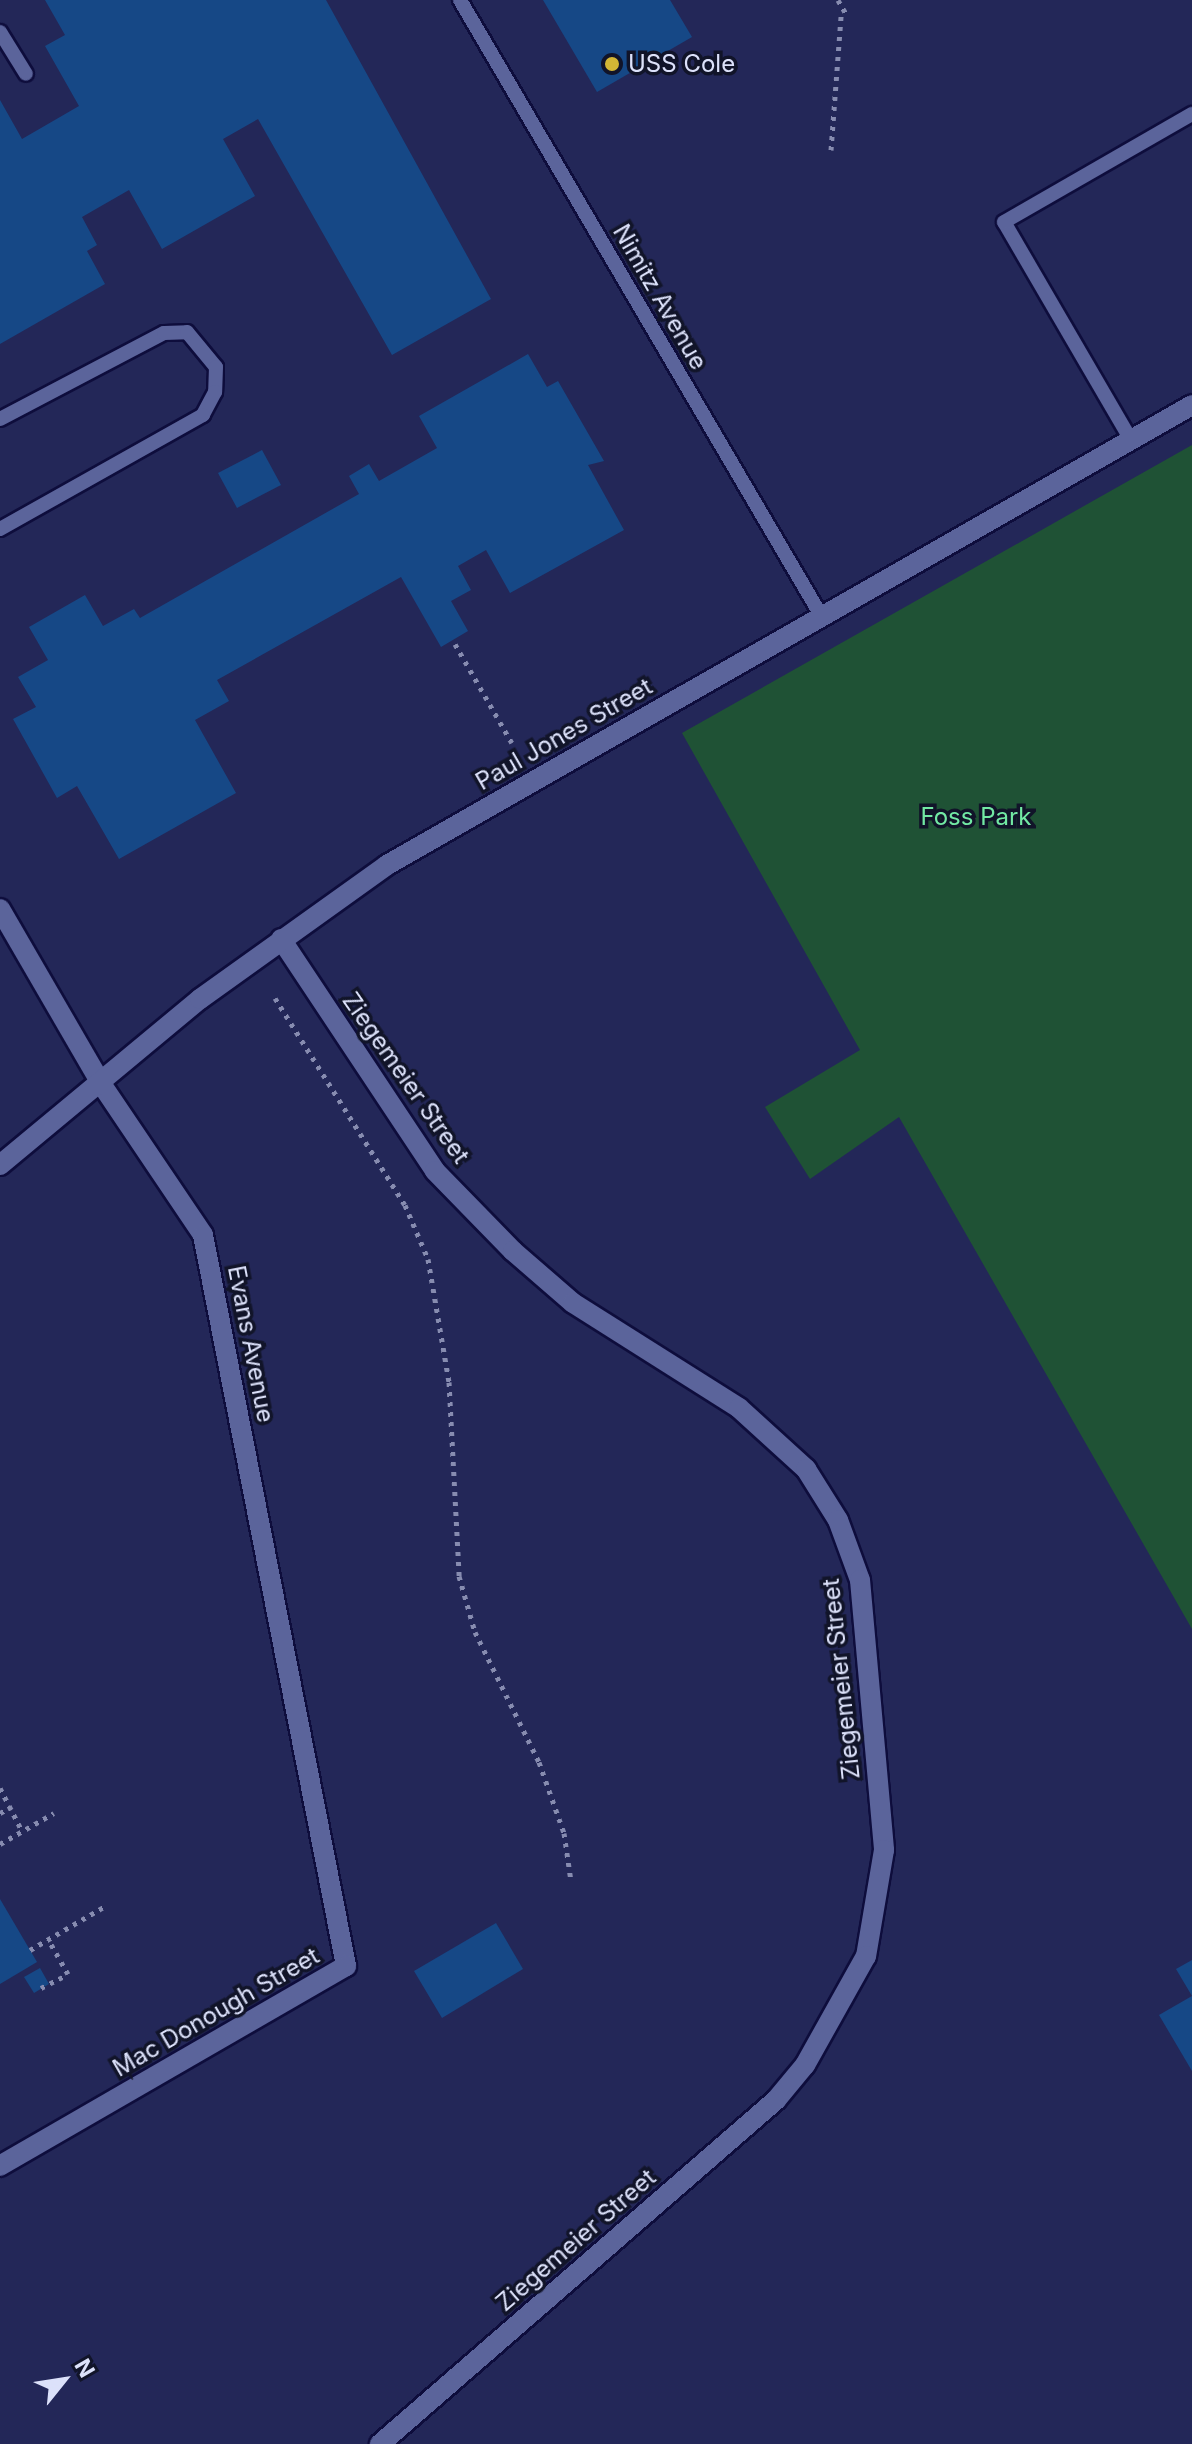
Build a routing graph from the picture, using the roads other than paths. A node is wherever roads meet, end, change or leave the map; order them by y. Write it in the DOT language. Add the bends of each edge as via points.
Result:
graph roads {
  1 [pos="460,0"];
  2 [pos="0,32"];
  3 [pos="26,74"];
  4 [pos="1192,114"];
  5 [pos="1192,405"];
  6 [pos="0,419"];
  7 [pos="1131,440"];
  8 [pos="0,529"];
  9 [pos="822,617"];
  10 [pos="0,909"];
  11 [pos="281,939"];
  12 [pos="102,1085"];
  13 [pos="0,1165"];
  14 [pos="322,1841"];
  15 [pos="0,2166"];
  16 [pos="380,2444"];
  1 -- 9 [label="lane, Nimitz Avenue"];
  2 -- 3 [label="lane"];
  4 -- 7 [label="lane" via="1004,222"];
  5 -- 7 [label="street, Paul Jones Street"];
  6 -- 8 [label="lane" via="164,333 187,332 216,367 215,392 203,415"];
  7 -- 9 [label="street, Paul Jones Street"];
  9 -- 11 [label="street, Paul Jones Street" via="387,865"];
  10 -- 12 [label="street, Evans Avenue"];
  11 -- 12 [label="street, Paul Jones Street"];
  11 -- 16 [label="street, Ziegemeier Street" via="435,1171 513,1251 573,1303 739,1408 806,1469 838,1520 860,1580 883,1835 866,1956 805,2065 776,2100"];
  12 -- 13 [label="street, Paul Jones Street"];
  12 -- 14 [label="street, Evans Avenue" via="203,1235"];
  14 -- 15 [label="street, Mac Donough Street" via="346,1966"];
}
